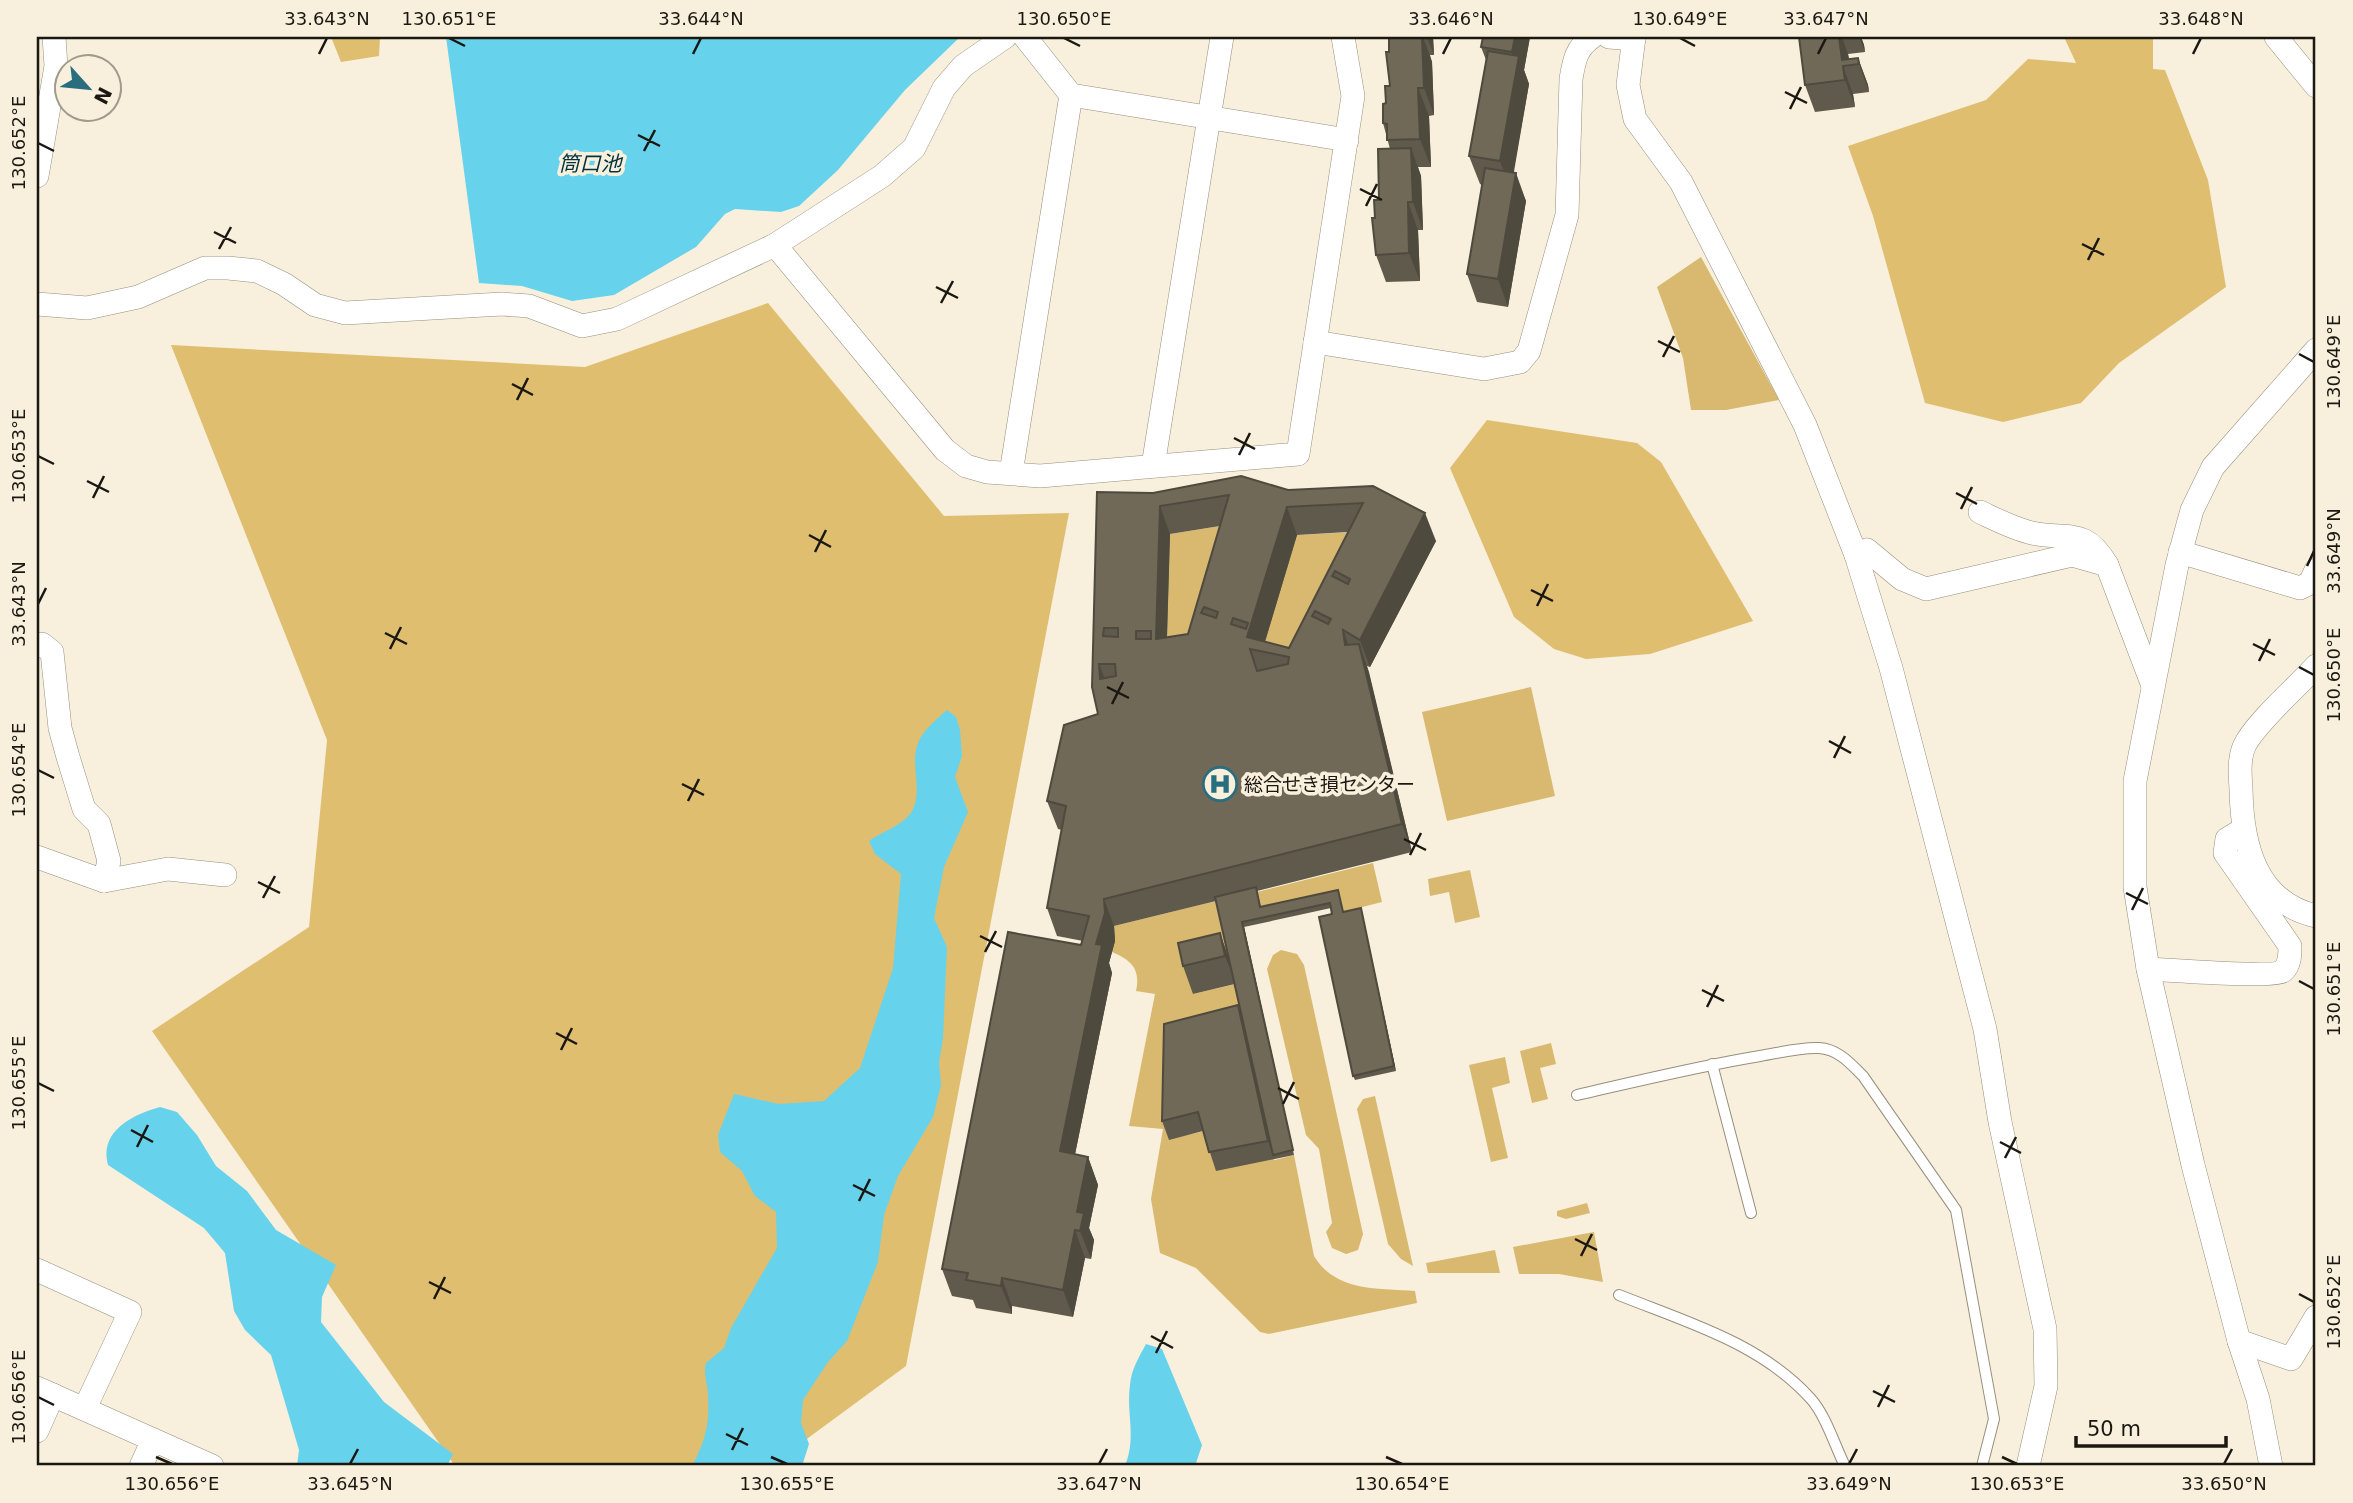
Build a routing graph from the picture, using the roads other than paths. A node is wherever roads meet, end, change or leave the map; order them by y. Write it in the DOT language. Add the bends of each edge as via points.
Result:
graph roads {
  1 [pos="54,37"];
  2 [pos="1005,37"];
  3 [pos="1025,37"];
  4 [pos="1222,37"];
  5 [pos="1343,37"];
  6 [pos="1592,37"];
  7 [pos="1609,37"];
  8 [pos="2276,37"];
  9 [pos="1634,38"];
  10 [pos="2316,86"];
  11 [pos="1071,96"];
  12 [pos="1209,119"];
  13 [pos="1347,140"];
  14 [pos="38,162"];
  15 [pos="775,245"];
  16 [pos="37,304"];
  17 [pos="1315,342"];
  18 [pos="2316,350"];
  19 [pos="1153,466"];
  20 [pos="1011,473"];
  21 [pos="1980,512"];
  22 [pos="2180,552"];
  23 [pos="1856,555"];
  24 [pos="2107,565"];
  25 [pos="2316,570"];
  26 [pos="37,646"];
  27 [pos="2316,666"];
  28 [pos="2153,687"];
  29 [pos="2242,830"];
  30 [pos="37,857"];
  31 [pos="225,875"];
  32 [pos="104,881"];
  33 [pos="2316,916"];
  34 [pos="2148,969"];
  35 [pos="1712,1064"];
  36 [pos="1577,1095"];
  37 [pos="1751,1213"];
  38 [pos="37,1270"];
  39 [pos="1619,1295"];
  40 [pos="2316,1317"];
  41 [pos="2239,1341"];
  42 [pos="45,1391"];
  43 [pos="85,1408"];
  44 [pos="37,1431"];
  45 [pos="153,1440"];
  46 [pos="141,1466"];
  47 [pos="212,1466"];
  48 [pos="1845,1466"];
  49 [pos="1982,1466"];
  50 [pos="2028,1466"];
  51 [pos="2271,1466"];
  1 -- 14 [label="street" via="56,66"];
  2 -- 15 [label="street" via="963,66 944,88 914,148 882,176"];
  3 -- 11 [label="street"];
  4 -- 12 [label="street"];
  5 -- 13 [label="street" via="1353,96"];
  6 -- 17 [label="street" via="1581,44 1570,79 1567,215 1529,351 1520,362 1484,369"];
  7 -- 9 [label="street"];
  8 -- 10 [label="street"];
  9 -- 23 [label="street" via="1628,85 1635,119 1681,182 1805,425"];
  11 -- 12 [label="street"];
  11 -- 20 [label="street"];
  12 -- 13 [label="street"];
  12 -- 19 [label="street"];
  13 -- 17 [label="street"];
  15 -- 16 [label="street" via="617,319 582,326 529,306 502,304 345,313 315,305 257,271 228,268 205,268 138,297 87,308"];
  15 -- 20 [label="street" via="946,450 966,466"];
  17 -- 19 [label="street" via="1298,454"];
  18 -- 22 [label="street" via="2213,467 2192,510"];
  19 -- 20 [label="street" via="1040,476"];
  21 -- 24 [label="street" via="2023,531 2076,536 2098,549"];
  22 -- 25 [label="street" via="2300,588 2310,583"];
  22 -- 28 [label="street"];
  23 -- 24 [label="street" via="1867,551 1902,579 1926,589 2072,555"];
  23 -- 50 [label="street" via="1891,668 1985,1029 2000,1122 2045,1329 2046,1386"];
  24 -- 28 [label="street"];
  26 -- 32 [label="street" via="52,652 60,728 84,809 99,824 109,861"];
  27 -- 29 [label="street" via="2246,742 2240,774"];
  28 -- 34 [label="street" via="2135,781 2133,825 2135,887"];
  29 -- 33 [label="street" via="2255,867 2275,897"];
  29 -- 34 [label="street" via="2227,839 2225,853 2290,946 2285,970"];
  30 -- 32 [label="street"];
  31 -- 32 [label="street" via="168,869"];
  34 -- 41 [label="street"];
  35 -- 36 [label="lane"];
  35 -- 37 [label="lane"];
  35 -- 49 [label="lane" via="1795,1050 1837,1052 1863,1076 1956,1210 1994,1419"];
  38 -- 43 [label="street" via="130,1312"];
  39 -- 48 [label="lane" via="1720,1335 1770,1361 1813,1401"];
  40 -- 41 [label="street" via="2291,1359"];
  41 -- 51 [label="street" via="2258,1399"];
  42 -- 43 [label="street"];
  42 -- 44 [label="street"];
  43 -- 45 [label="street"];
  45 -- 46 [label="street"];
  45 -- 47 [label="street"];
}
